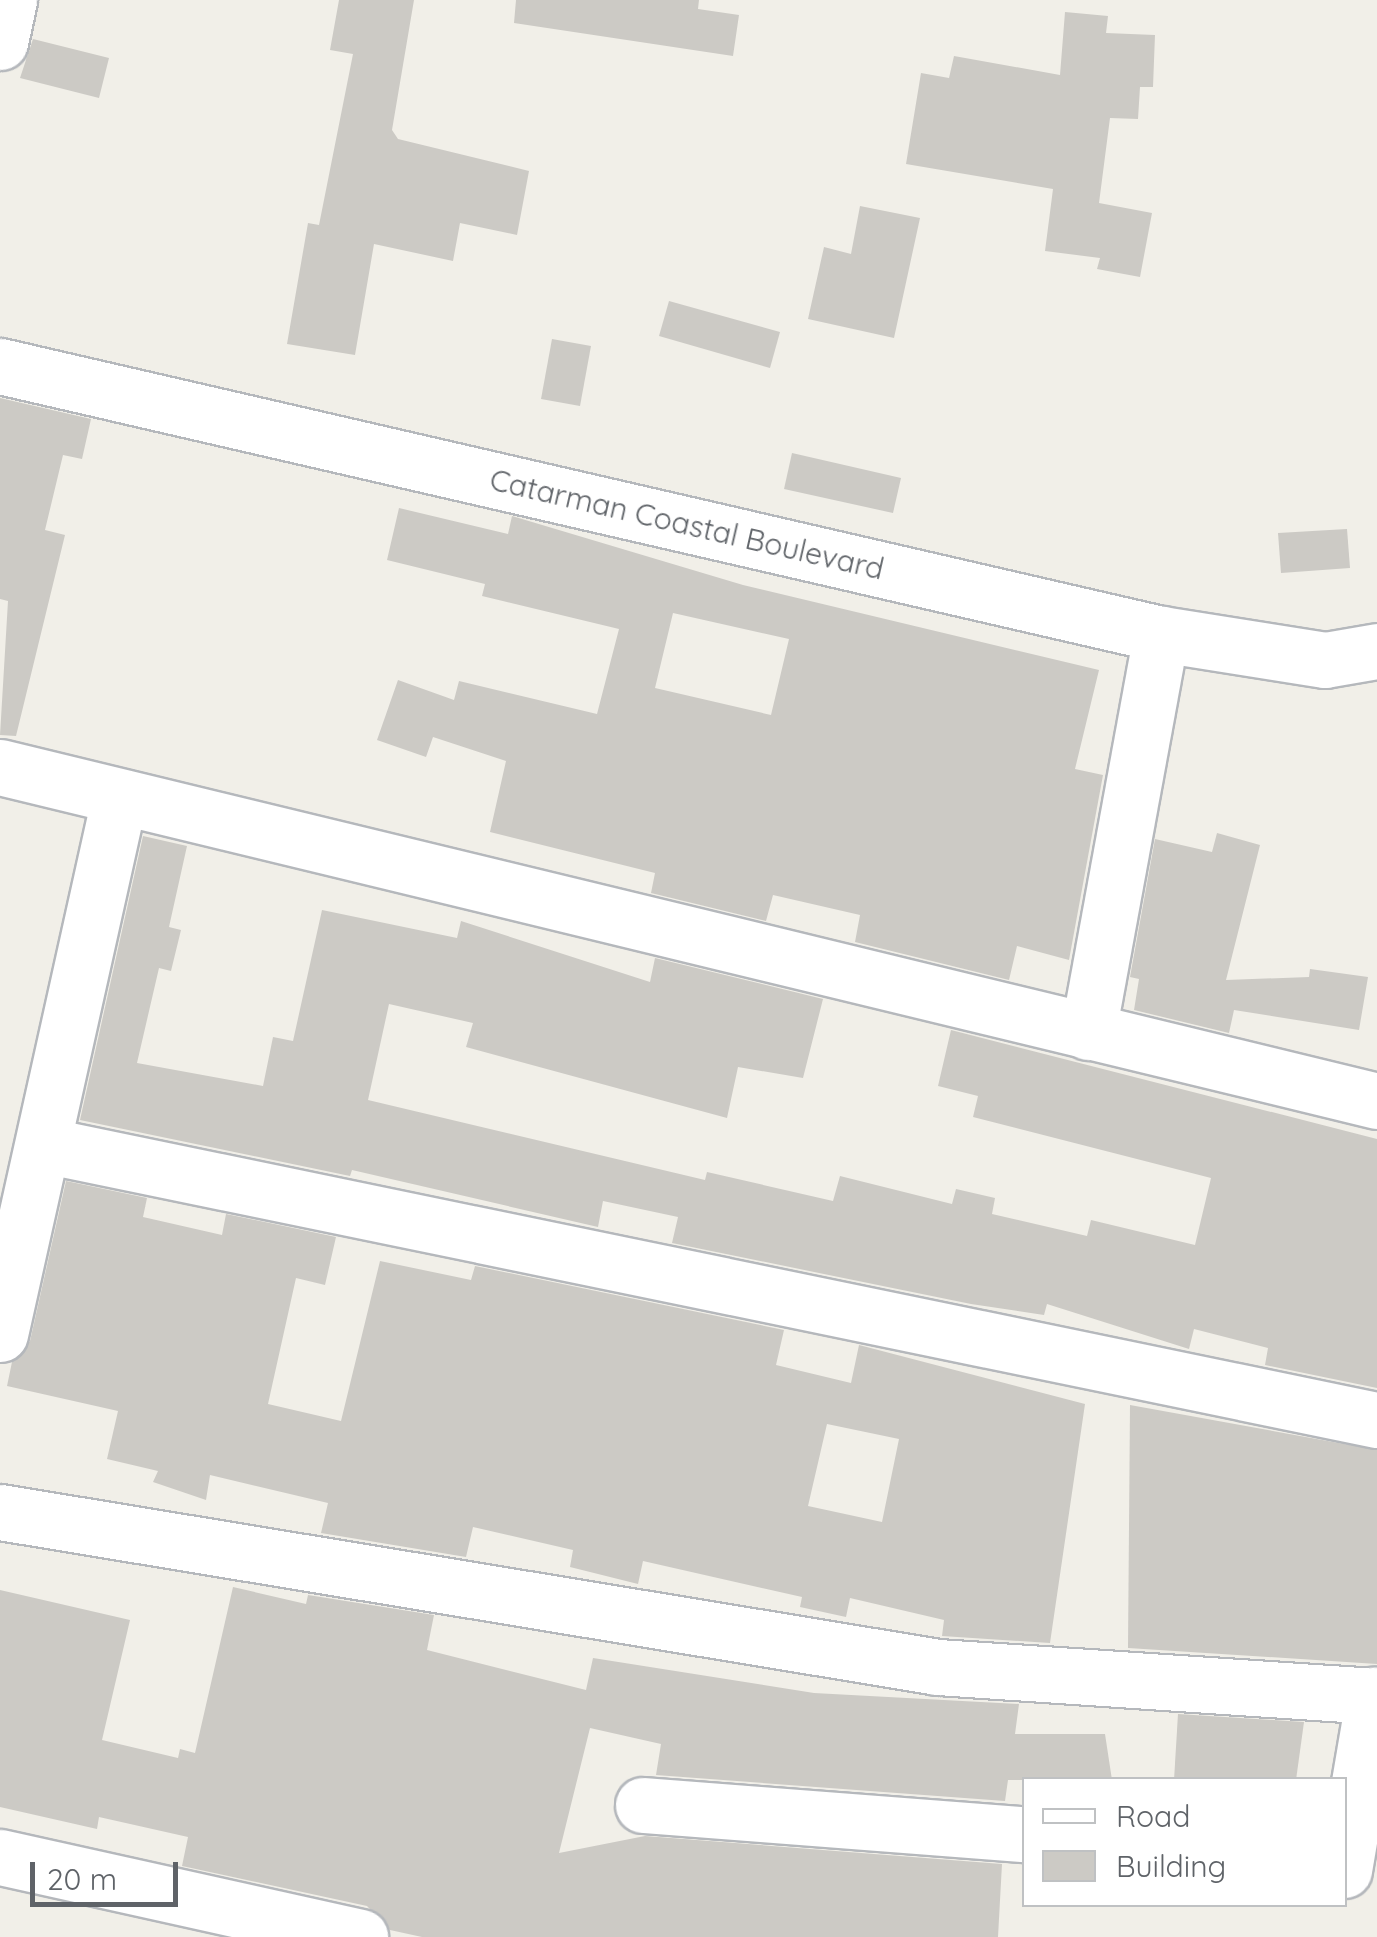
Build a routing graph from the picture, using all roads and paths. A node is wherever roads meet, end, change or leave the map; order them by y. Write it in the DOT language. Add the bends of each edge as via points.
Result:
graph roads {
  1 [pos="8,0"];
  2 [pos="0,42"];
  3 [pos="0,366"];
  4 [pos="1161,634"];
  5 [pos="1377,651"];
  6 [pos="0,767"];
  7 [pos="119,799"];
  8 [pos="1088,1032"];
  9 [pos="1377,1101"];
  10 [pos="44,1146"];
  11 [pos="0,1334"];
  12 [pos="1377,1420"];
  13 [pos="0,1512"];
  14 [pos="1375,1695"];
  15 [pos="643,1806"];
  16 [pos="1022,1834"];
  17 [pos="1347,1854"];
  18 [pos="0,1857"];
  19 [pos="1347,1872"];
  20 [pos="1377,1882"];
  21 [pos="360,1937"];
  1 -- 2 [label="street"];
  3 -- 4 [label="street, Catarman Coastal Boulevard"];
  4 -- 5 [label="street, Catarman Coastal Boulevard" via="1325,660"];
  4 -- 8 [label="street"];
  6 -- 7 [label="street"];
  7 -- 8 [label="street"];
  7 -- 10 [label="street"];
  8 -- 9 [label="street"];
  10 -- 11 [label="street"];
  10 -- 12 [label="street"];
  13 -- 14 [label="street" via="938,1667"];
  14 -- 17 [label="street"];
  15 -- 16 [label="street"];
  18 -- 21 [label="street"];
  19 -- 20 [label="street"];
}
